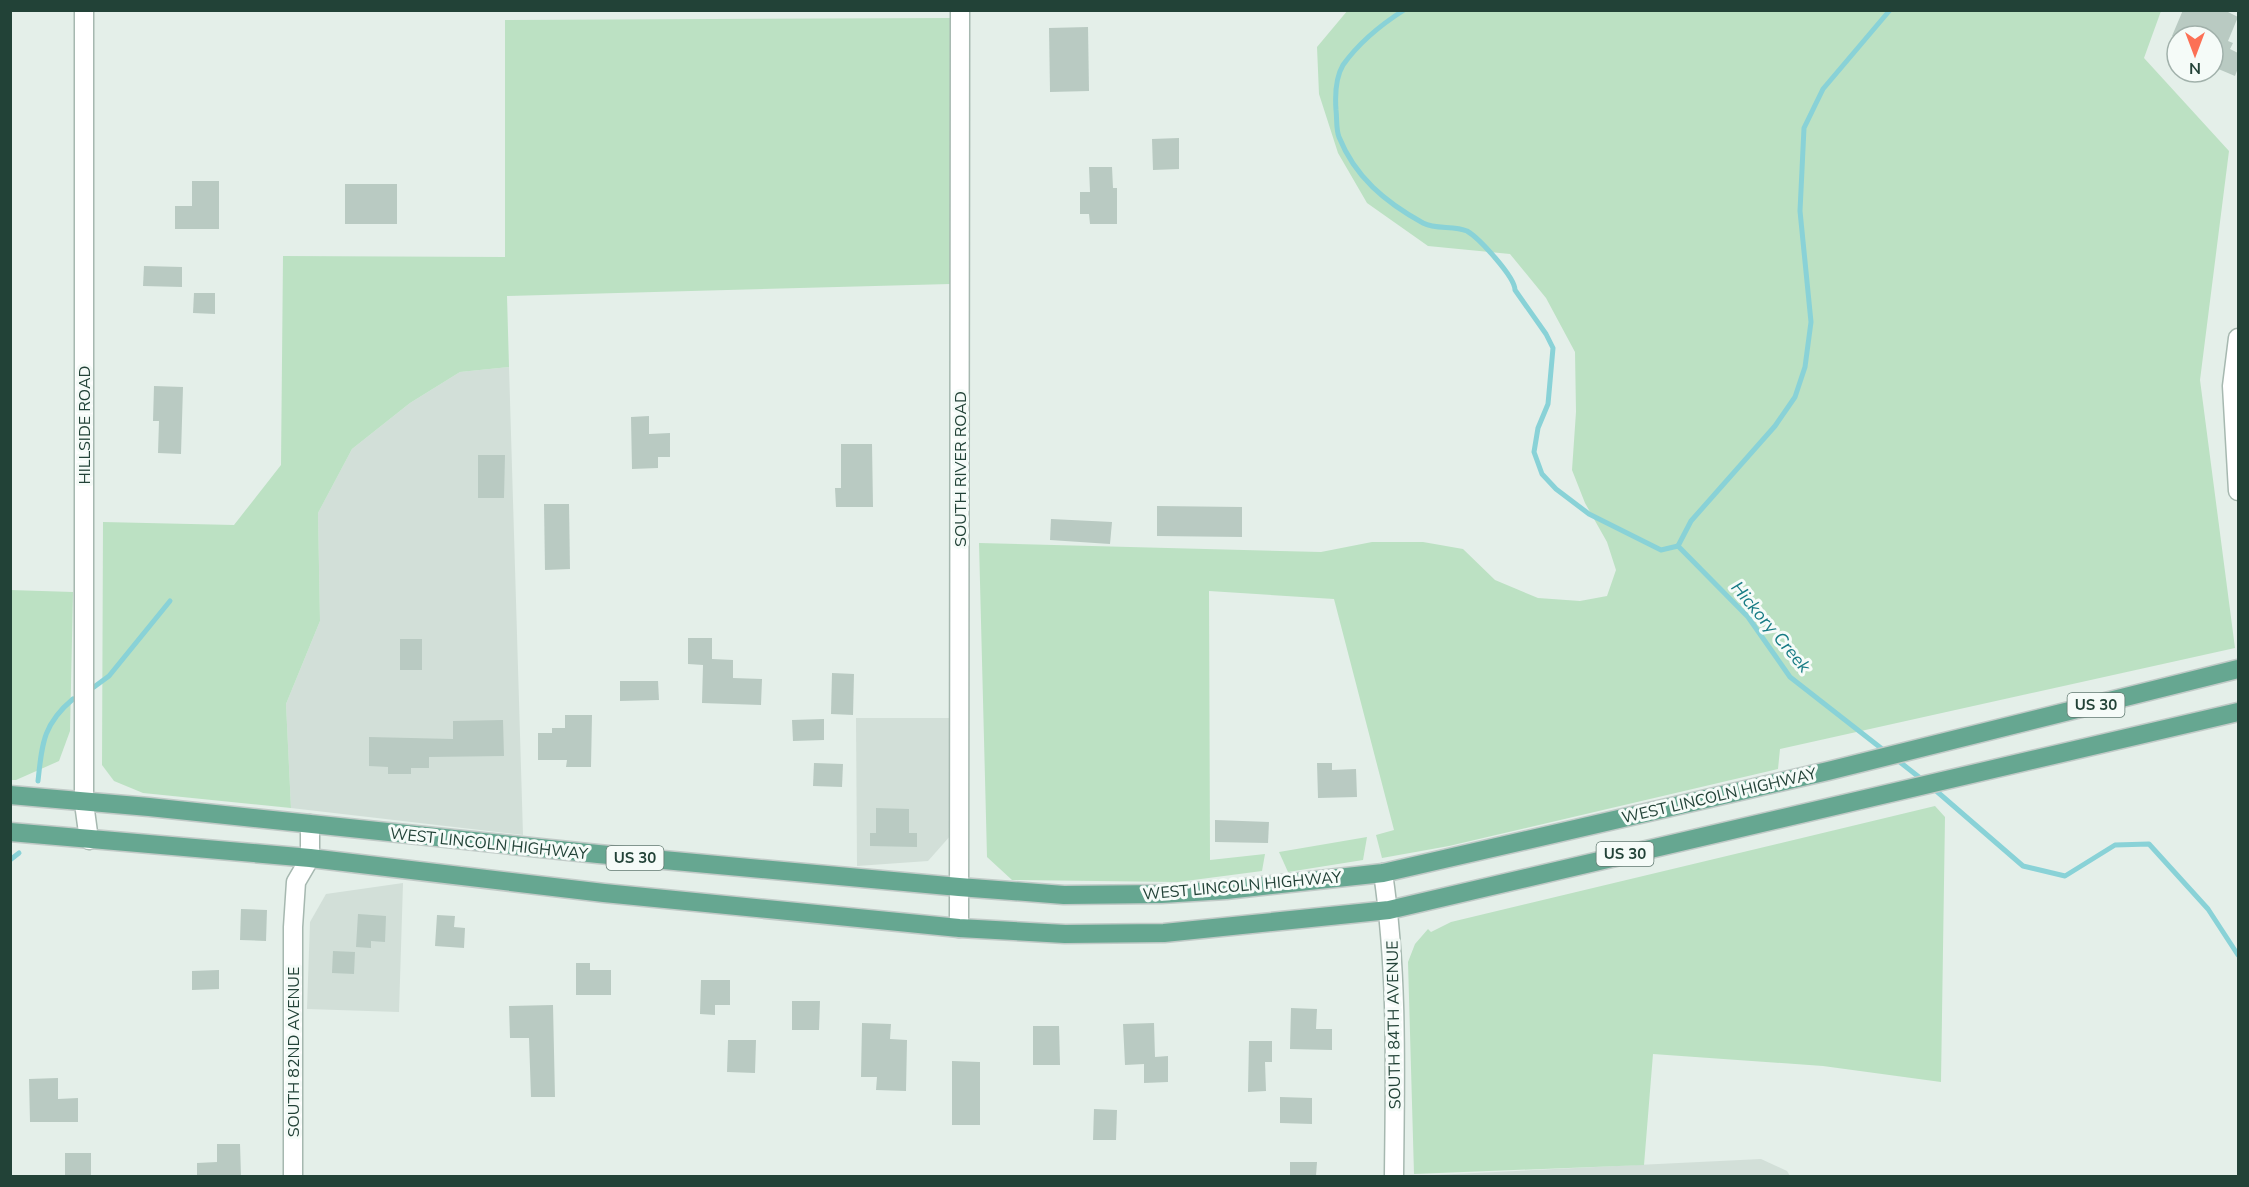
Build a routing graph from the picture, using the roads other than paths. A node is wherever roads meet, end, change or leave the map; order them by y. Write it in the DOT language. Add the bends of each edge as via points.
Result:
graph roads {
  1 [pos="84,10"];
  2 [pos="960,10"];
  3 [pos="2238,338"];
  4 [pos="2238,491"];
  5 [pos="2238,669"];
  6 [pos="2238,712"];
  7 [pos="10,795"];
  8 [pos="84,803"];
  9 [pos="310,824"];
  10 [pos="10,832"];
  11 [pos="89,840"];
  12 [pos="310,858"];
  13 [pos="1383,873"];
  14 [pos="959,887"];
  15 [pos="1389,910"];
  16 [pos="959,928"];
  17 [pos="293,1176"];
  18 [pos="1394,1176"];
  1 -- 8 [label="street, HILLSIDE ROAD"];
  2 -- 14 [label="street, SOUTH RIVER ROAD"];
  3 -- 4 [label="street" via="2232,428"];
  5 -- 13 [label="main road, WEST LINCOLN HIGHWAY / US 30" via="1828,771"];
  6 -- 15 [label="main road, US 30"];
  7 -- 8 [label="main road, WEST LINCOLN HIGHWAY / US 30"];
  8 -- 9 [label="main road, WEST LINCOLN HIGHWAY / US 30"];
  8 -- 11 [label="street, HILLSIDE ROAD"];
  9 -- 12 [label="street"];
  9 -- 14 [label="main road, WEST LINCOLN HIGHWAY / US 30"];
  10 -- 11 [label="main road, US 30"];
  11 -- 12 [label="main road, US 30"];
  12 -- 16 [label="main road, US 30" via="604,893"];
  12 -- 17 [label="street, SOUTH 82ND AVENUE" via="296,882 293,927"];
  13 -- 14 [label="main road, WEST LINCOLN HIGHWAY / US 30" via="1161,894 1064,895"];
  13 -- 15 [label="street, SOUTH 84TH AVENUE"];
  14 -- 16 [label="street, SOUTH RIVER ROAD"];
  15 -- 16 [label="main road, US 30" via="1164,933 1065,934"];
  15 -- 18 [label="street, SOUTH 84TH AVENUE" via="1395,999"];
}
